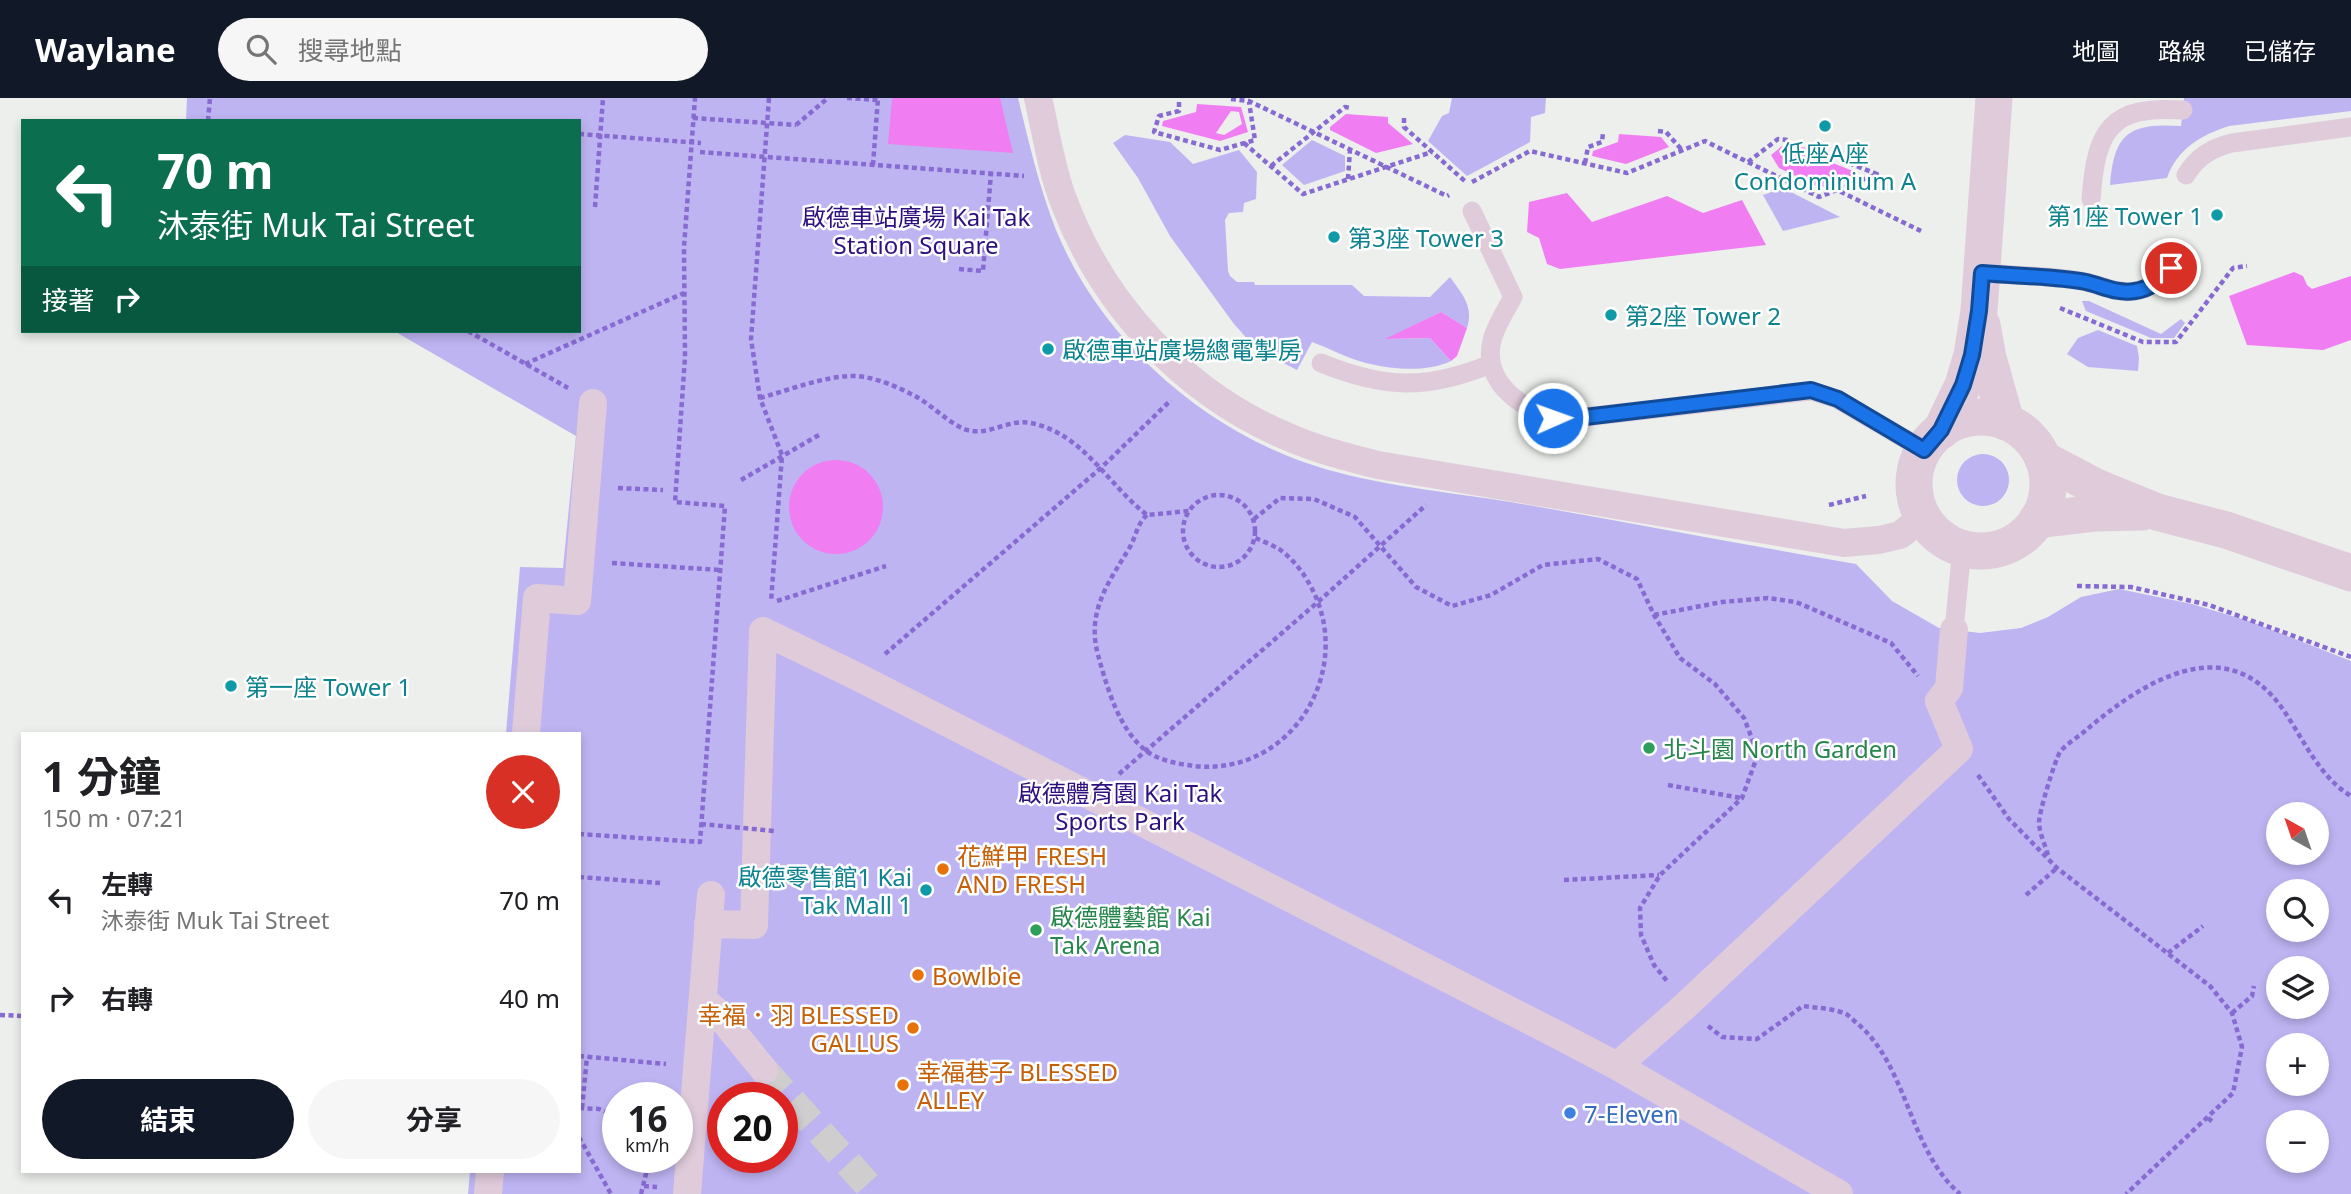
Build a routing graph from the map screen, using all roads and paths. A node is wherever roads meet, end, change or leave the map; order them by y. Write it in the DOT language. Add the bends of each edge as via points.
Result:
graph roads {
  1 [pos="210,98"];
  2 [pos="603,98"];
  3 [pos="695,98"];
  4 [pos="769,98"];
  5 [pos="828,98"];
  6 [pos="847,98"];
  7 [pos="1038,98"];
  8 [pos="1994,98"];
  9 [pos="878,99"];
  10 [pos="1231,99"];
  11 [pos="1249,101"];
  12 [pos="1179,102"];
  13 [pos="1351,108"];
  14 [pos="2183,110"];
  15 [pos="693,118"];
  16 [pos="1405,118"];
  17 [pos="208,119"];
  18 [pos="2351,127"];
  19 [pos="1658,131"];
  20 [pos="1314,132"];
  21 [pos="1603,133"];
  22 [pos="581,134"];
  23 [pos="601,136"];
  24 [pos="1788,140"];
  25 [pos="701,143"];
  26 [pos="1244,143"];
  27 [pos="1841,149"];
  28 [pos="1350,150"];
  29 [pos="1682,150"];
  30 [pos="700,152"];
  31 [pos="1432,152"];
  32 [pos="764,157"];
  33 [pos="1748,162"];
  34 [pos="1585,163"];
  35 [pos="873,165"];
  36 [pos="1271,166"];
  37 [pos="1386,167"];
  38 [pos="991,173"];
  39 [pos="2186,175"];
  40 [pos="1056,178"];
  41 [pos="1348,179"];
  42 [pos="1469,184"];
  43 [pos="1837,190"];
  44 [pos="2091,199"];
  45 [pos="595,207"];
  46 [pos="1472,211"];
  47 [pos="1922,231"];
  48 [pos="2171,268"];
  49 [pos="959,269"];
  50 [pos="1982,273"];
  51 [pos="684,293"];
  52 [pos="1979,311"];
  53 [pos="471,333"];
  54 [pos="1321,363"];
  55 [pos="525,364"];
  56 [pos="1491,364"];
  57 [pos="1192,380"];
  58 [pos="760,398"];
  59 [pos="593,403"];
  60 [pos="2006,422"];
  61 [pos="820,435"];
  62 [pos="1933,440"];
  63 [pos="782,455"];
  64 [pos="2043,459"];
  65 [pos="1102,467"];
  66 [pos="1454,478"];
  67 [pos="741,480"];
  68 [pos="586,485"];
  69 [pos="663,491"];
  70 [pos="1866,496"];
  71 [pos="1822,507"];
  72 [pos="1189,511"];
  73 [pos="2157,512"];
  74 [pos="1147,514"];
  75 [pos="1923,517"];
  76 [pos="1254,519"];
  77 [pos="2037,520"];
  78 [pos="1255,538"];
  79 [pos="1380,546"];
  80 [pos="1962,548"];
  81 [pos="608,563"];
  82 [pos="886,566"];
  83 [pos="720,570"];
  84 [pos="2351,573"];
  85 [pos="2077,586"];
  86 [pos="1319,601"];
  87 [pos="771,604"];
  88 [pos="1654,615"];
  89 [pos="1954,630"];
  90 [pos="763,631"];
  91 [pos="2351,657"];
  92 [pos="858,677"];
  93 [pos="1939,701"];
  94 [pos="526,732"];
  95 [pos="1959,749"];
  96 [pos="1146,752"];
  97 [pos="1668,785"];
  98 [pos="1092,796"];
  99 [pos="2351,796"];
  100 [pos="1742,798"];
  101 [pos="701,824"];
  102 [pos="774,831"];
  103 [pos="581,834"];
  104 [pos="2049,857"];
  105 [pos="2057,867"];
  106 [pos="1660,875"];
  107 [pos="581,877"];
  108 [pos="1564,880"];
  109 [pos="660,883"];
  110 [pos="711,895"];
  111 [pos="2026,895"];
  112 [pos="708,924"];
  113 [pos="2203,926"];
  114 [pos="2168,953"];
  115 [pos="2254,986"];
  116 [pos="703,1000"];
  117 [pos="1685,1006"];
  118 [pos="2232,1013"];
  119 [pos="0,1015"];
  120 [pos="21,1016"];
  121 [pos="581,1056"];
  122 [pos="587,1057"];
  123 [pos="1617,1066"];
  124 [pos="697,1067"];
  125 [pos="764,1070"];
  126 [pos="581,1108"];
  127 [pos="602,1110"];
  128 [pos="2208,1118"];
  129 [pos="2214,1123"];
  130 [pos="581,1141"];
  131 [pos="489,1173"];
  132 [pos="646,1173"];
  133 [pos="488,1194"];
  134 [pos="611,1194"];
  135 [pos="641,1194"];
  136 [pos="687,1194"];
  137 [pos="1839,1194"];
  138 [pos="1960,1194"];
  139 [pos="2126,1194"];
  1 -- 17 [label="path"];
  2 -- 23 [label="path"];
  3 -- 15 [label="path, bridge"];
  4 -- 32 [label="path"];
  5 -- 15 [label="path, bridge" via="796,125"];
  6 -- 9 [label="path"];
  7 -- 40 [label="street"];
  8 -- 50 [label="street"];
  9 -- 35 [label="path"];
  10 -- 11 [label="path"];
  11 -- 20 [label="path"];
  11 -- 26 [label="path" via="1255,140"];
  12 -- 26 [label="path" via="1179,111 1158,117 1154,132 1220,150"];
  13 -- 20 [label="path" via="1345,107"];
  14 -- 44 [label="lane" via="2143,109 2115,123 2098,150"];
  15 -- 51 [label="path, bridge"];
  16 -- 31 [label="path" via="1404,127"];
  18 -- 39 [label="lane" via="2218,147 2204,154"];
  19 -- 29 [label="path" via="1666,132"];
  20 -- 28 [label="path"];
  20 -- 36 [label="path"];
  21 -- 34 [label="path" via="1602,142 1588,147"];
  22 -- 23 [label="path"];
  23 -- 25 [label="path"];
  23 -- 45 [label="path"];
  24 -- 33 [label="path" via="1778,139"];
  26 -- 36 [label="path"];
  27 -- 43 [label="path" via="1841,160 1877,174"];
  28 -- 37 [label="path"];
  28 -- 41 [label="path"];
  29 -- 33 [label="path" via="1705,141"];
  29 -- 34 [label="path" via="1627,173"];
  30 -- 32 [label="path"];
  31 -- 37 [label="path"];
  31 -- 42 [label="path"];
  32 -- 35 [label="path"];
  32 -- 58 [label="path" via="751,339"];
  33 -- 43 [label="path" via="1819,197"];
  34 -- 42 [label="path" via="1530,151"];
  35 -- 38 [label="path"];
  36 -- 41 [label="path" via="1303,194"];
  37 -- 41 [label="path"];
  37 -- 42 [label="path" via="1447,196"];
  38 -- 40 [label="path"];
  38 -- 49 [label="path" via="983,271"];
  40 -- 57 [label="street" via="1082,244 1106,284 1133,321"];
  43 -- 47 [label="path"];
  46 -- 56 [label="lane" via="1513,297 1492,339"];
  48 -- 50 [label="lane" via="2148,288 2133,292 2117,292 2086,277"];
  50 -- 52 [label="street"];
  51 -- 55 [label="path"];
  51 -- 83 [label="path, bridge" via="685,357 675,502 725,506"];
  52 -- 60 [label="street"];
  52 -- 62 [label="street" via="1963,385"];
  53 -- 55 [label="path"];
  54 -- 56 [label="lane" via="1377,382 1408,384 1437,381"];
  55 -- 59 [label="path"];
  56 -- 62 [label="lane" via="1512,396 1525,407 1553,418 1811,390"];
  57 -- 65 [label="path"];
  57 -- 66 [label="street" via="1285,436 1366,462"];
  58 -- 63 [label="path"];
  58 -- 65 [label="path" via="850,376 884,382 917,397 966,430 992,431 1010,422 1052,431 1073,441"];
  59 -- 68 [label="street"];
  60 -- 62 [label="street" via="1973,418 1954,423"];
  60 -- 64 [label="street" via="2025,433"];
  61 -- 63 [label="path"];
  62 -- 75 [label="street" via="1915,474"];
  63 -- 67 [label="path"];
  63 -- 87 [label="path"];
  64 -- 73 [label="street"];
  64 -- 77 [label="street" via="2047,496"];
  65 -- 74 [label="path"];
  65 -- 92 [label="path"];
  66 -- 75 [label="street" via="1844,543 1900,535"];
  66 -- 79 [label="path"];
  68 -- 69 [label="path"];
  68 -- 94 [label="street" via="577,601 537,598"];
  70 -- 71 [label="path"];
  72 -- 74 [label="path"];
  72 -- 76 [label="path" via="1209,496 1222,494 1244,504"];
  72 -- 78 [label="path" via="1183,531 1198,561 1232,565 1250,550"];
  73 -- 77 [label="street"];
  73 -- 84 [label="street" via="2249,537"];
  74 -- 96 [label="path" via="1109,578 1096,611 1096,646 1104,677 1127,728"];
  75 -- 80 [label="street" via="1945,540"];
  76 -- 78 [label="path"];
  76 -- 79 [label="path" via="1280,498 1314,499 1355,517"];
  77 -- 80 [label="street" via="2020,538 2001,548"];
  78 -- 86 [label="path" via="1279,550 1303,572"];
  79 -- 86 [label="path"];
  79 -- 88 [label="path" via="1416,587 1452,606 1491,595 1543,565 1598,559 1637,579"];
  80 -- 89 [label="lane"];
  81 -- 83 [label="path"];
  82 -- 87 [label="path"];
  83 -- 101 [label="path, bridge"];
  85 -- 91 [label="path" via="2131,587 2209,605"];
  86 -- 96 [label="path"];
  86 -- 96 [label="path" via="1327,633 1322,677 1297,725 1272,747 1242,761 1210,767 1177,764"];
  87 -- 90 [label="path"];
  88 -- 93 [label="path" via="1722,602 1768,598 1796,602 1891,643"];
  88 -- 100 [label="path" via="1680,658 1715,684 1744,719 1758,754"];
  89 -- 93 [label="street" via="1948,688"];
  90 -- 92 [label="street"];
  90 -- 112 [label="street" via="754,925"];
  92 -- 98 [label="street"];
  93 -- 95 [label="street"];
  95 -- 104 [label="path" via="2010,819"];
  95 -- 117 [label="street"];
  96 -- 98 [label="path"];
  97 -- 100 [label="path"];
  98 -- 123 [label="street"];
  99 -- 104 [label="path" via="2332,783 2282,708 2261,685 2235,672 2209,668 2179,673 2141,688 2060,752 2039,822"];
  100 -- 106 [label="path"];
  101 -- 102 [label="path, bridge"];
  101 -- 103 [label="path, bridge" via="700,842"];
  104 -- 105 [label="path"];
  105 -- 111 [label="path"];
  105 -- 114 [label="path"];
  106 -- 108 [label="path"];
  106 -- 117 [label="path" via="1640,908 1642,935 1654,965"];
  107 -- 109 [label="path"];
  110 -- 112 [label="street"];
  112 -- 116 [label="street"];
  113 -- 114 [label="path"];
  114 -- 118 [label="path" via="2210,986"];
  115 -- 118 [label="path" via="2252,996"];
  116 -- 124 [label="street"];
  116 -- 125 [label="street"];
  117 -- 123 [label="street"];
  117 -- 138 [label="path" via="1722,1037 1757,1039 1803,1006 1847,1014 1870,1034 1936,1165"];
  118 -- 128 [label="path" via="2242,1047 2233,1093"];
  119 -- 120 [label="path"];
  121 -- 122 [label="path"];
  122 -- 124 [label="path"];
  122 -- 126 [label="path"];
  123 -- 137 [label="street"];
  124 -- 136 [label="street"];
  126 -- 127 [label="path"];
  128 -- 129 [label="path"];
  128 -- 139 [label="path"];
  130 -- 134 [label="path"];
  131 -- 133 [label="street"];
  132 -- 135 [label="path"];
}
